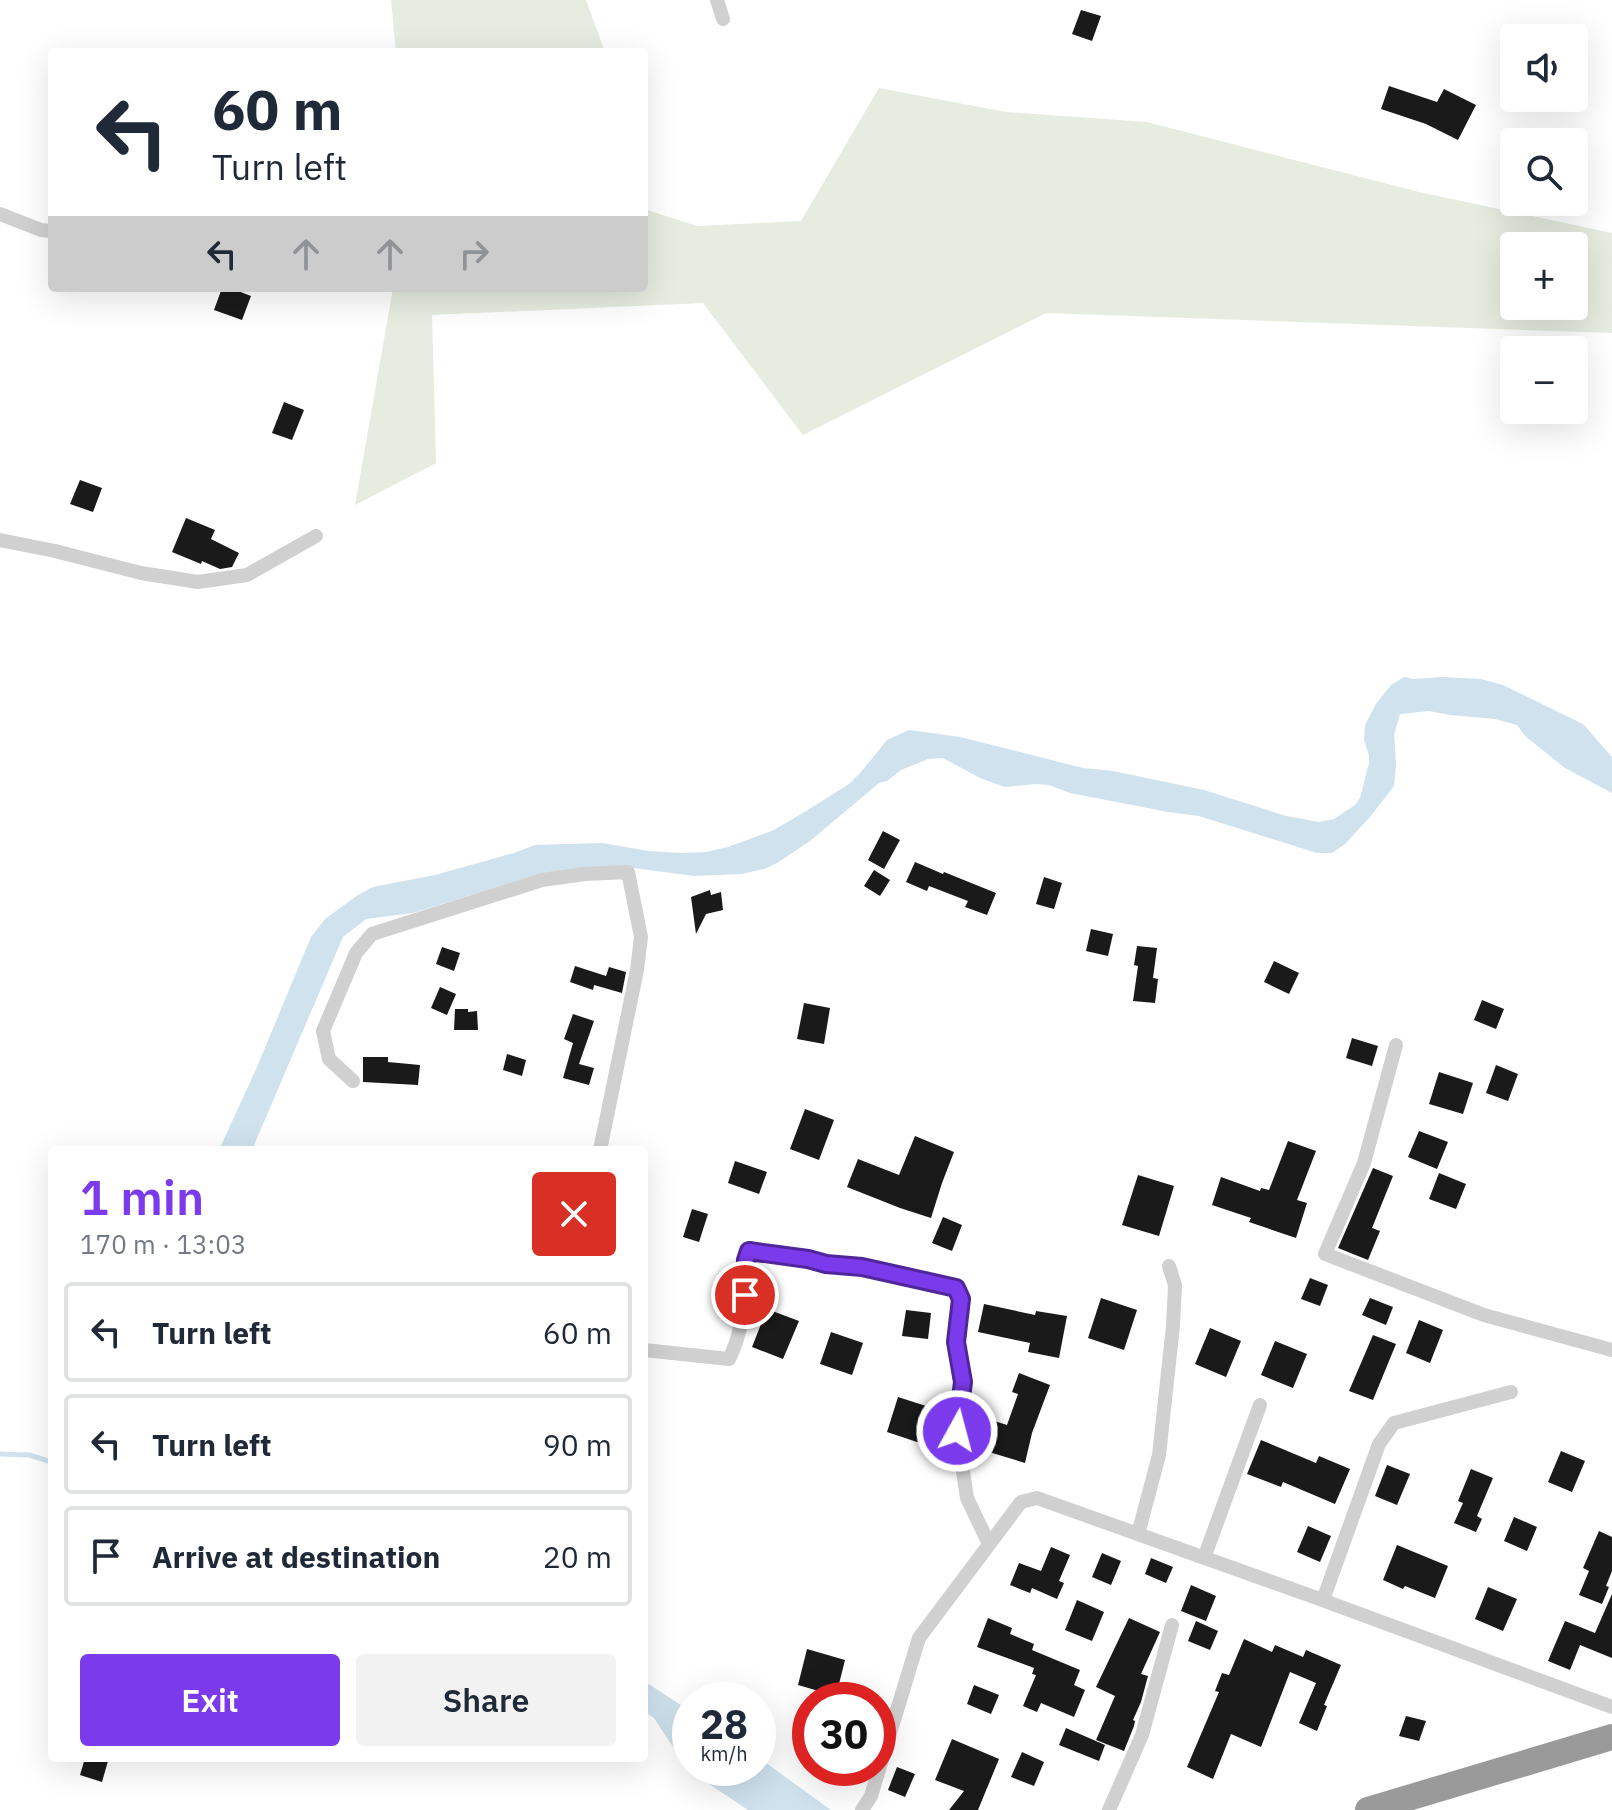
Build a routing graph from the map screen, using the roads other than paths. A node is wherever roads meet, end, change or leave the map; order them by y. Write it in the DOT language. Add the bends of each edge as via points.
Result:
graph roads {
  1 [pos="717,0"];
  2 [pos="723,19"];
  3 [pos="0,214"];
  4 [pos="48,231"];
  5 [pos="316,536"];
  6 [pos="0,540"];
  7 [pos="1396,1045"];
  8 [pos="353,1081"];
  9 [pos="601,1146"];
  10 [pos="1169,1266"];
  11 [pos="648,1350"];
  12 [pos="1612,1350"];
  13 [pos="1511,1392"];
  14 [pos="1260,1405"];
  15 [pos="1138,1534"];
  16 [pos="989,1544"];
  17 [pos="1204,1558"];
  18 [pos="1323,1600"];
  19 [pos="1172,1625"];
  20 [pos="1612,1707"];
  21 [pos="1612,1737"];
  22 [pos="871,1796"];
  23 [pos="862,1810"];
  24 [pos="882,1810"];
  25 [pos="1109,1810"];
  26 [pos="1368,1810"];
  1 -- 2 [label="street"];
  3 -- 4 [label="street"];
  5 -- 6 [label="street" via="247,575 198,582"];
  7 -- 12 [label="street" via="1364,1163 1325,1254 1484,1315"];
  8 -- 9 [label="street" via="329,1059 323,1031 356,953 372,934 542,880 628,872 641,937"];
  10 -- 15 [label="street" via="1175,1285 1173,1326 1159,1455"];
  11 -- 16 [label="street" via="729,1359 743,1311 749,1251 862,1267 956,1288 961,1299 956,1342 963,1382 957,1431 967,1498"];
  13 -- 18 [label="street" via="1394,1423 1379,1444"];
  14 -- 17 [label="street"];
  15 -- 16 [label="street" via="1037,1498 1021,1502"];
  15 -- 17 [label="street"];
  16 -- 22 [label="street" via="919,1638"];
  17 -- 18 [label="street"];
  18 -- 20 [label="street"];
  19 -- 25 [label="street" via="1142,1735"];
  21 -- 26 [label="highway"];
  22 -- 23 [label="street"];
  22 -- 24 [label="street"];
}
